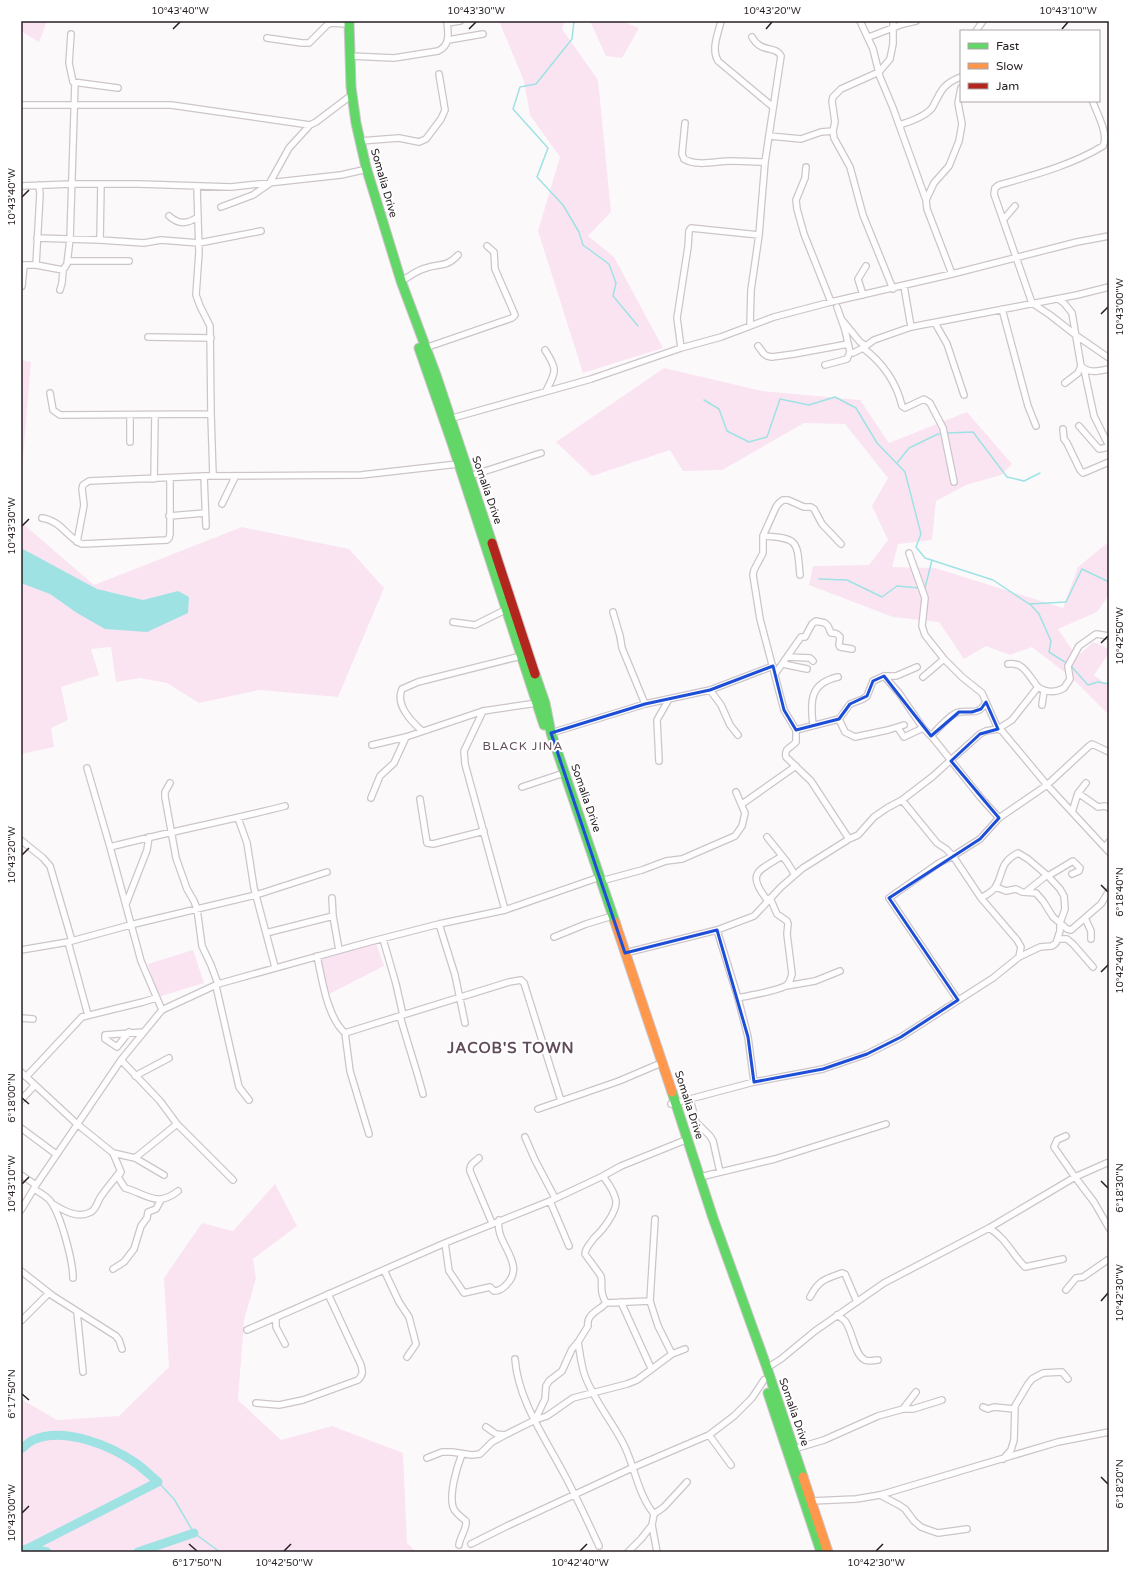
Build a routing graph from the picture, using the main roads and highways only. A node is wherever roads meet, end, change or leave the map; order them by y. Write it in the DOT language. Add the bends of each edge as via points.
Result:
graph roads {
  1 [pos="347,22"];
  2 [pos="351,97"];
  3 [pos="447,419"];
  4 [pos="599,879"];
  5 [pos="673,1103"];
  6 [pos="821,1552"];
  7 [pos="828,1552"];
  1 -- 2 [label="main road, Somalia Drive"];
  1 -- 2 [label="main road, Somalia Drive"];
  2 -- 3 [label="main road, Somalia Drive" via="366,167 401,281 436,375"];
  2 -- 3 [label="main road, Somalia Drive" via="363,170 378,223 423,362"];
  3 -- 4 [label="main road, Somalia Drive" via="458,464 521,656"];
  3 -- 4 [label="main road, Somalia Drive" via="470,476 545,703 551,733"];
  4 -- 5 [label="main road, Somalia Drive"];
  4 -- 5 [label="main road, Somalia Drive" via="609,917"];
  5 -- 6 [label="main road, Somalia Drive" via="683,1141"];
  5 -- 7 [label="main road, Somalia Drive" via="767,1368"];
}
